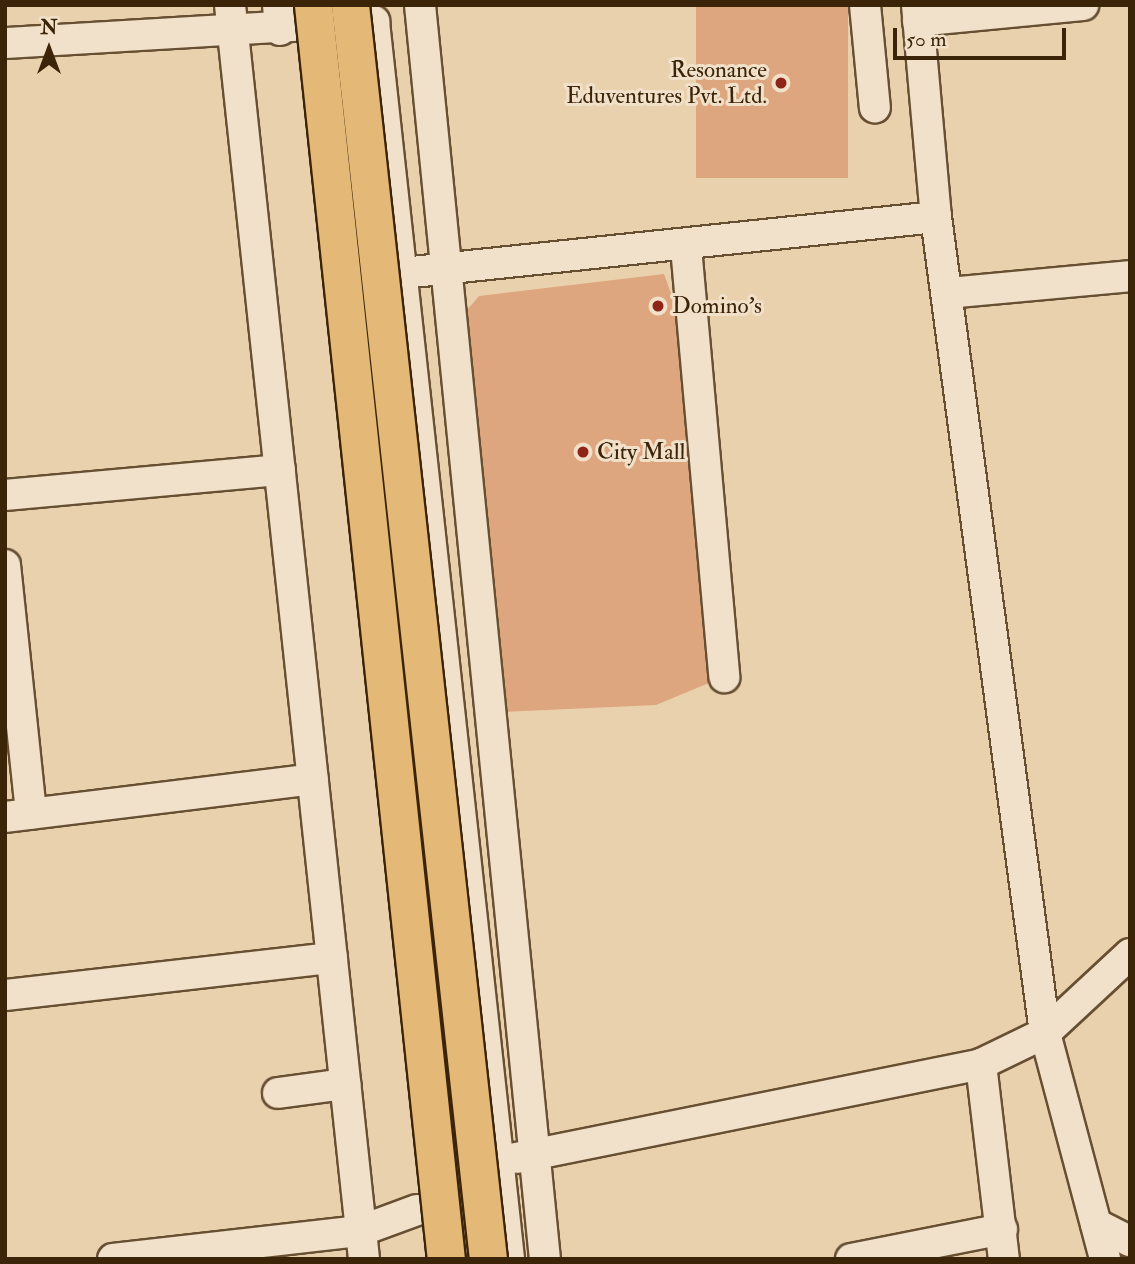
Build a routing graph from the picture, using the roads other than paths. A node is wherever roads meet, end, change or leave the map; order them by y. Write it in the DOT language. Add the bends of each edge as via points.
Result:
graph roads {
  1 [pos="313,5"];
  2 [pos="420,5"];
  3 [pos="865,5"];
  4 [pos="1083,5"];
  5 [pos="366,11"];
  6 [pos="918,13"];
  7 [pos="279,18"];
  8 [pos="231,19"];
  9 [pos="5,43"];
  10 [pos="875,108"];
  11 [pos="936,217"];
  12 [pos="686,247"];
  13 [pos="448,268"];
  14 [pos="403,273"];
  15 [pos="1130,276"];
  16 [pos="948,293"];
  17 [pos="280,470"];
  18 [pos="5,495"];
  19 [pos="5,565"];
  20 [pos="724,677"];
  21 [pos="313,779"];
  22 [pos="18,815"];
  23 [pos="1130,954"];
  24 [pos="332,958"];
  25 [pos="5,995"];
  26 [pos="1045,1033"];
  27 [pos="981,1064"];
  28 [pos="345,1084"];
  29 [pos="278,1093"];
  30 [pos="533,1153"];
  31 [pos="498,1162"];
  32 [pos="417,1210"];
  33 [pos="1096,1224"];
  34 [pos="1002,1229"];
  35 [pos="1130,1241"];
  36 [pos="362,1245"];
  37 [pos="146,1257"];
  38 [pos="113,1259"];
  39 [pos="446,1259"];
  40 [pos="488,1259"];
  41 [pos="509,1259"];
  42 [pos="545,1259"];
  43 [pos="851,1259"];
  44 [pos="1004,1259"];
  45 [pos="1105,1259"];
  1 -- 39 [label="main road, bridge"];
  2 -- 13 [label="street"];
  3 -- 10 [label="street"];
  4 -- 6 [label="street"];
  5 -- 7 [label="street"];
  5 -- 14 [label="street"];
  5 -- 40 [label="main road, bridge"];
  6 -- 11 [label="street"];
  7 -- 8 [label="street"];
  8 -- 9 [label="street"];
  8 -- 17 [label="street"];
  11 -- 12 [label="street"];
  11 -- 16 [label="street"];
  12 -- 13 [label="street"];
  12 -- 20 [label="street"];
  13 -- 14 [label="street"];
  13 -- 30 [label="street"];
  14 -- 31 [label="street"];
  15 -- 16 [label="street"];
  16 -- 26 [label="street"];
  17 -- 18 [label="street"];
  17 -- 21 [label="street"];
  19 -- 22 [label="street"];
  21 -- 22 [label="street"];
  21 -- 24 [label="street"];
  23 -- 26 [label="street"];
  24 -- 25 [label="street"];
  24 -- 28 [label="street"];
  26 -- 27 [label="street"];
  26 -- 33 [label="street"];
  27 -- 30 [label="street"];
  27 -- 34 [label="street"];
  28 -- 29 [label="street"];
  28 -- 36 [label="street"];
  30 -- 31 [label="street"];
  30 -- 42 [label="street"];
  31 -- 41 [label="street"];
  32 -- 36 [label="street"];
  33 -- 35 [label="street"];
  33 -- 45 [label="street"];
  34 -- 43 [label="street"];
  34 -- 44 [label="street"];
  36 -- 37 [label="street"];
  37 -- 38 [label="street"];
}
